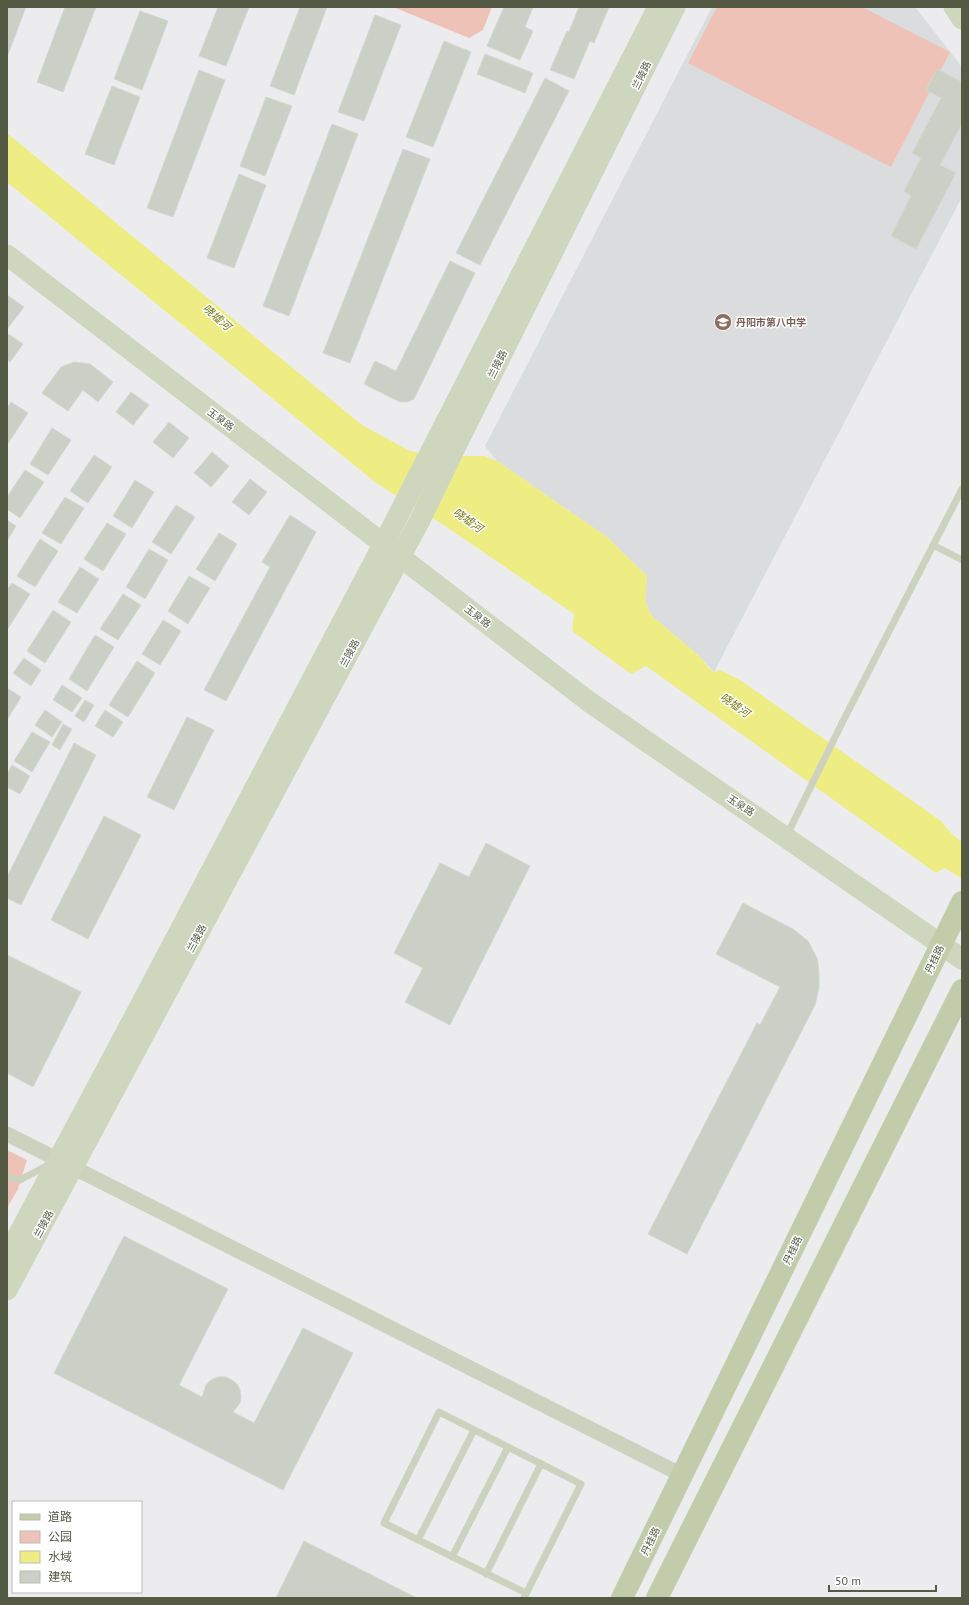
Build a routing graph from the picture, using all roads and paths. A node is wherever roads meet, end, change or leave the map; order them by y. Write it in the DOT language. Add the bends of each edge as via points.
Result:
graph roads {
  1 [pos="658,7"];
  2 [pos="675,7"];
  3 [pos="954,7"];
  4 [pos="962,19"];
  5 [pos="7,255"];
  6 [pos="444,448"];
  7 [pos="962,489"];
  8 [pos="384,543"];
  9 [pos="933,545"];
  10 [pos="401,556"];
  11 [pos="962,560"];
  12 [pos="786,836"];
  13 [pos="959,909"];
  14 [pos="940,944"];
  15 [pos="962,959"];
  16 [pos="962,990"];
  17 [pos="7,1134"];
  18 [pos="66,1163"];
  19 [pos="7,1177"];
  20 [pos="7,1256"];
  21 [pos="7,1290"];
  22 [pos="474,1430"];
  23 [pos="508,1447"];
  24 [pos="541,1464"];
  25 [pos="682,1475"];
  26 [pos="418,1540"];
  27 [pos="452,1557"];
  28 [pos="486,1574"];
  29 [pos="525,1596"];
  30 [pos="622,1598"];
  31 [pos="657,1598"];
  1 -- 6 [label="street, 兰陵路"];
  2 -- 6 [label="street, 兰陵路"];
  3 -- 4 [label="street"];
  5 -- 8 [label="street, 玉泉路"];
  6 -- 8 [label="street, 兰陵路" via="400,512"];
  6 -- 10 [label="street, 兰陵路" via="420,520"];
  7 -- 9 [label="lane"];
  8 -- 10 [label="street, 玉泉路"];
  8 -- 18 [label="street, 兰陵路"];
  9 -- 11 [label="lane"];
  9 -- 12 [label="lane"];
  10 -- 12 [label="street, 玉泉路" via="588,701"];
  10 -- 18 [label="street, 兰陵路"];
  12 -- 14 [label="street, 玉泉路"];
  13 -- 14 [label="main road, 丹桂路"];
  14 -- 15 [label="street, 玉泉路"];
  14 -- 25 [label="main road, 丹桂路"];
  16 -- 31 [label="main road"];
  17 -- 18 [label="street"];
  18 -- 19 [label="lane" via="20,1180"];
  18 -- 20 [label="street, 兰陵路"];
  18 -- 21 [label="street, 兰陵路"];
  18 -- 25 [label="street"];
  22 -- 23 [label="lane"];
  22 -- 26 [label="lane"];
  22 -- 26 [label="lane" via="439,1412 384,1523"];
  23 -- 24 [label="lane"];
  23 -- 27 [label="lane"];
  24 -- 28 [label="lane"];
  24 -- 29 [label="lane" via="581,1484"];
  25 -- 30 [label="main road, 丹桂路"];
  26 -- 27 [label="lane"];
  27 -- 28 [label="lane"];
  28 -- 29 [label="lane"];
}
